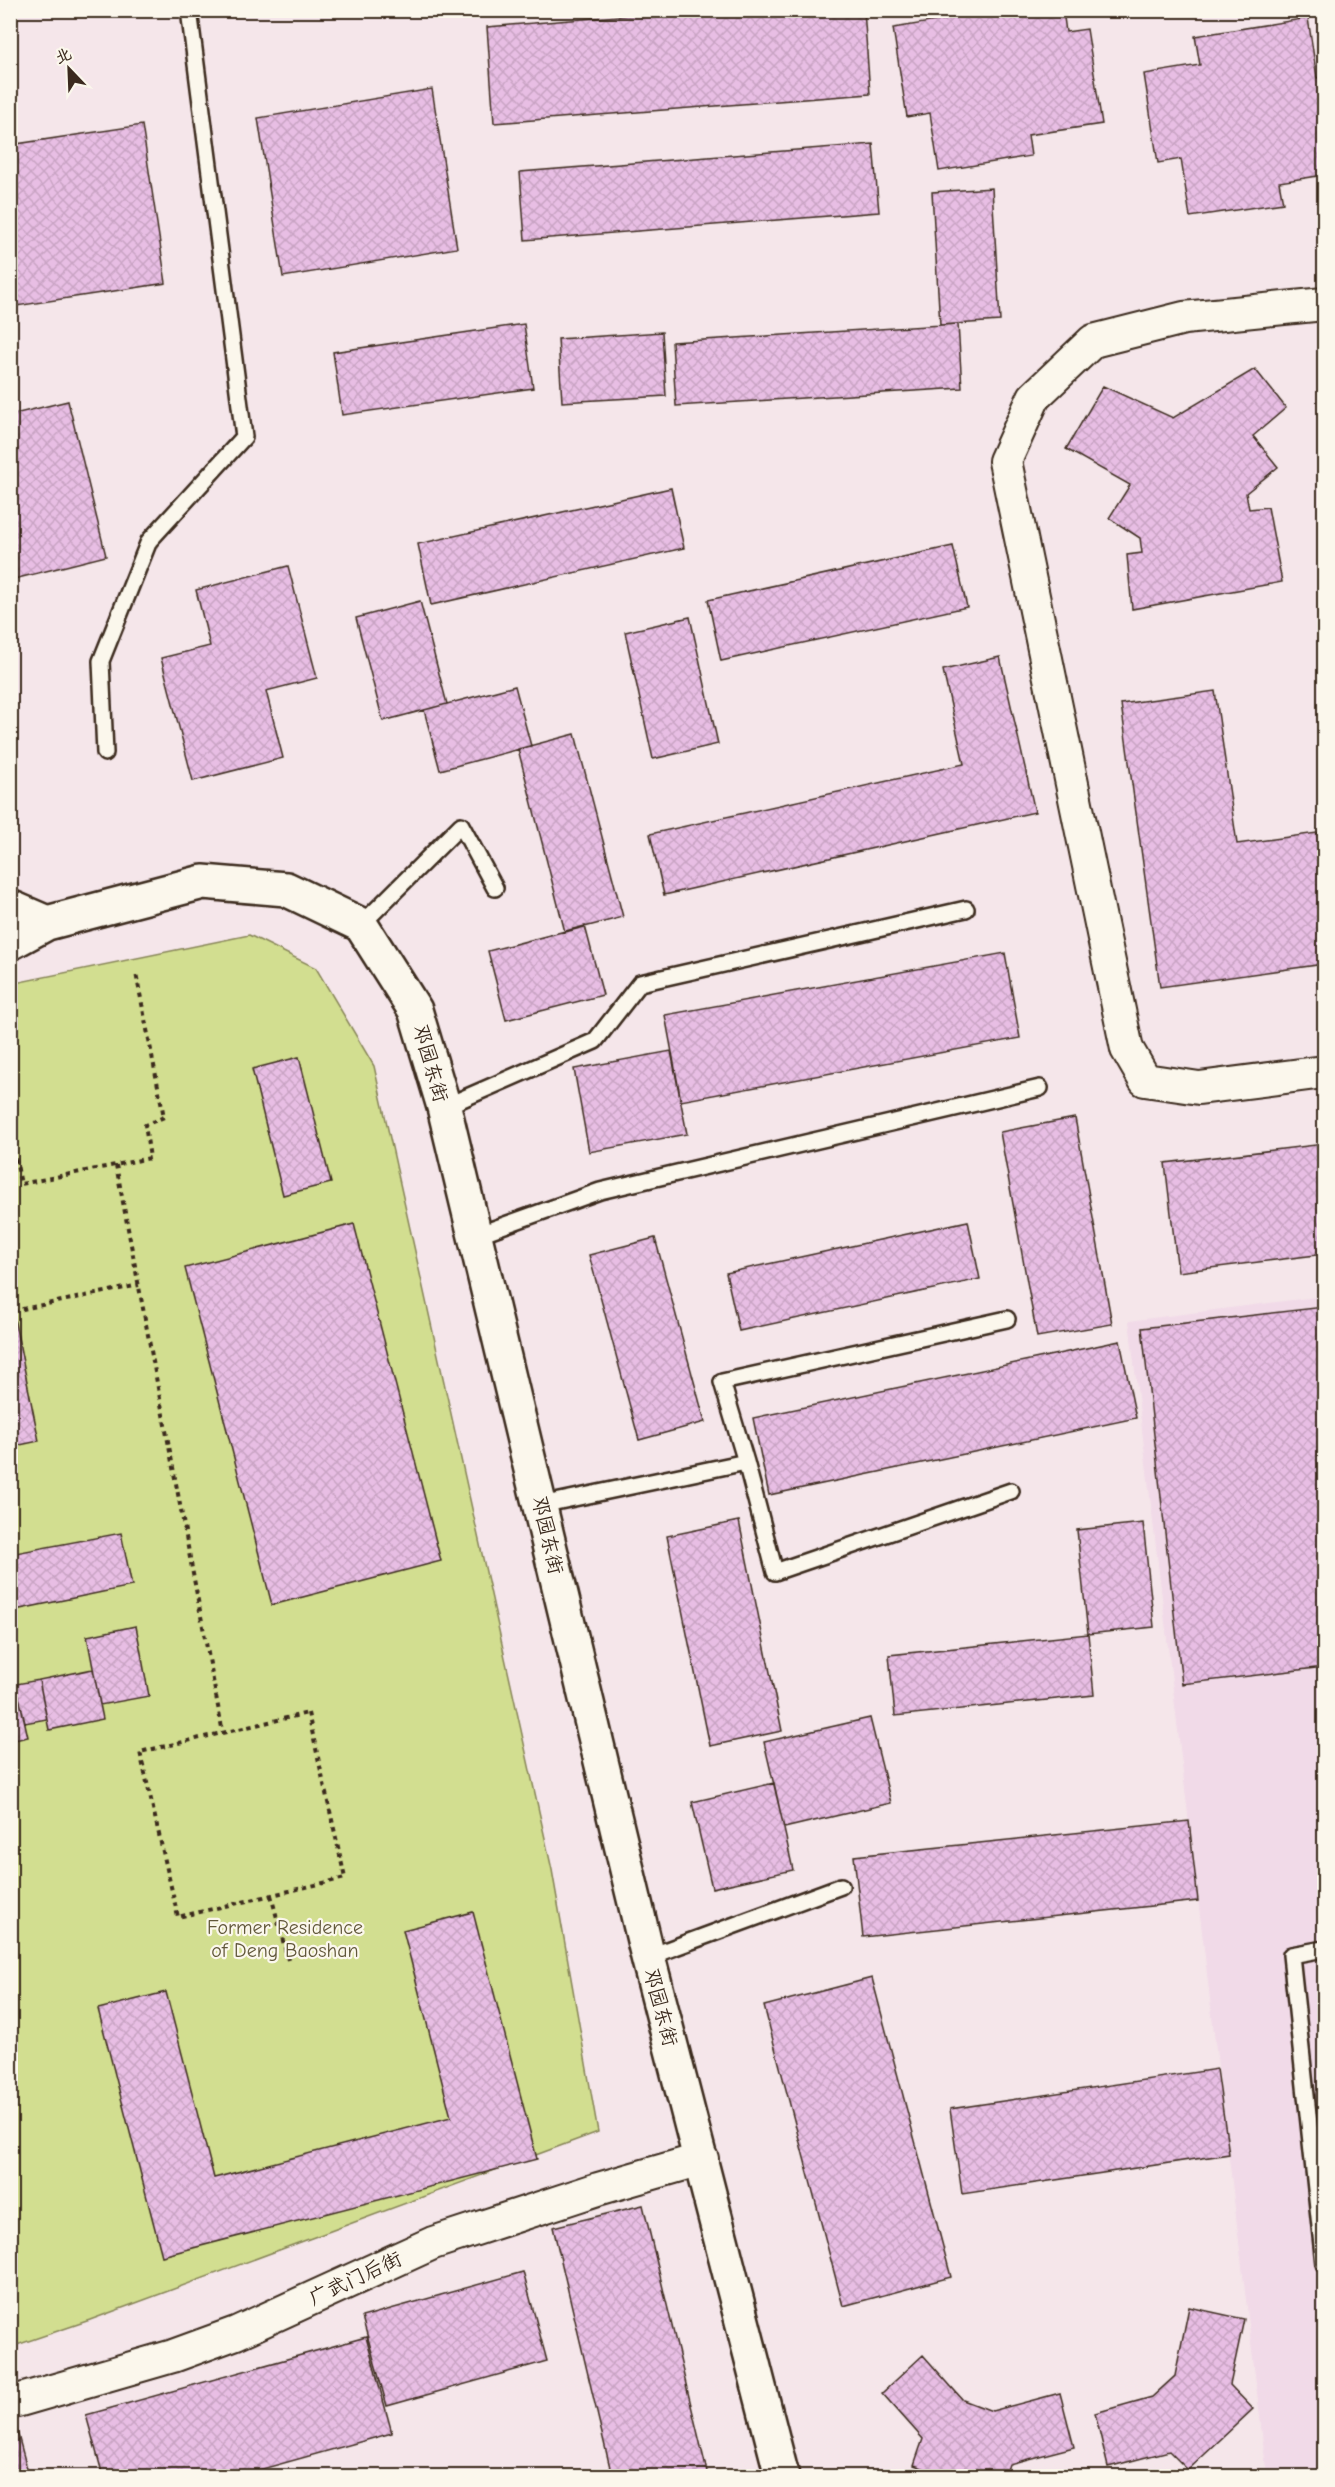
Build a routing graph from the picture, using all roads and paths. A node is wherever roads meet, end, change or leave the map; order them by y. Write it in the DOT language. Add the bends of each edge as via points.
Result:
graph roads {
  1 [pos="189,10"];
  2 [pos="1324,304"];
  3 [pos="105,753"];
  4 [pos="495,888"];
  5 [pos="10,907"];
  6 [pos="966,909"];
  7 [pos="47,924"];
  8 [pos="362,925"];
  9 [pos="10,943"];
  10 [pos="136,973"];
  11 [pos="1324,1072"];
  12 [pos="1040,1088"];
  13 [pos="444,1107"];
  14 [pos="10,1132"];
  15 [pos="116,1165"];
  16 [pos="474,1236"];
  17 [pos="139,1285"];
  18 [pos="13,1311"];
  19 [pos="1007,1319"];
  20 [pos="746,1462"];
  21 [pos="1011,1491"];
  22 [pos="541,1505"];
  23 [pos="223,1733"];
  24 [pos="841,1887"];
  25 [pos="271,1895"];
  26 [pos="1324,1949"];
  27 [pos="648,1957"];
  28 [pos="288,1960"];
  29 [pos="702,2159"];
  30 [pos="1324,2264"];
  31 [pos="10,2403"];
  32 [pos="782,2476"];
  1 -- 3 [label="lane" via="244,437 150,541 101,661"];
  2 -- 11 [label="street" via="1184,318 1093,341 1034,397 1005,462 1127,1050 1145,1080 1199,1088"];
  4 -- 8 [label="lane" via="461,825"];
  5 -- 7 [label="street"];
  6 -- 13 [label="lane" via="640,984 595,1041"];
  7 -- 8 [label="street" via="203,882 286,889"];
  7 -- 9 [label="street"];
  8 -- 13 [label="street, 邓园东街" via="415,1010"];
  10 -- 15 [label="path" via="164,1117 145,1125 150,1158"];
  12 -- 16 [label="lane" via="600,1191"];
  13 -- 16 [label="street, 邓园东街"];
  14 -- 15 [label="path" via="21,1184"];
  15 -- 17 [label="path"];
  16 -- 22 [label="street, 邓园东街"];
  17 -- 18 [label="path"];
  17 -- 23 [label="path"];
  19 -- 20 [label="lane" via="722,1382"];
  20 -- 21 [label="lane" via="775,1572"];
  20 -- 22 [label="lane"];
  22 -- 27 [label="street, 邓园东街"];
  23 -- 25 [label="path" via="308,1713 345,1878"];
  23 -- 25 [label="path" via="140,1752 178,1917"];
  24 -- 27 [label="lane"];
  25 -- 28 [label="path"];
  26 -- 30 [label="lane" via="1291,1955"];
  27 -- 29 [label="street, 邓园东街"];
  29 -- 31 [label="street, 广武门后街" via="433,2243 236,2333 172,2356"];
  29 -- 32 [label="street, 邓园东街"];
}
